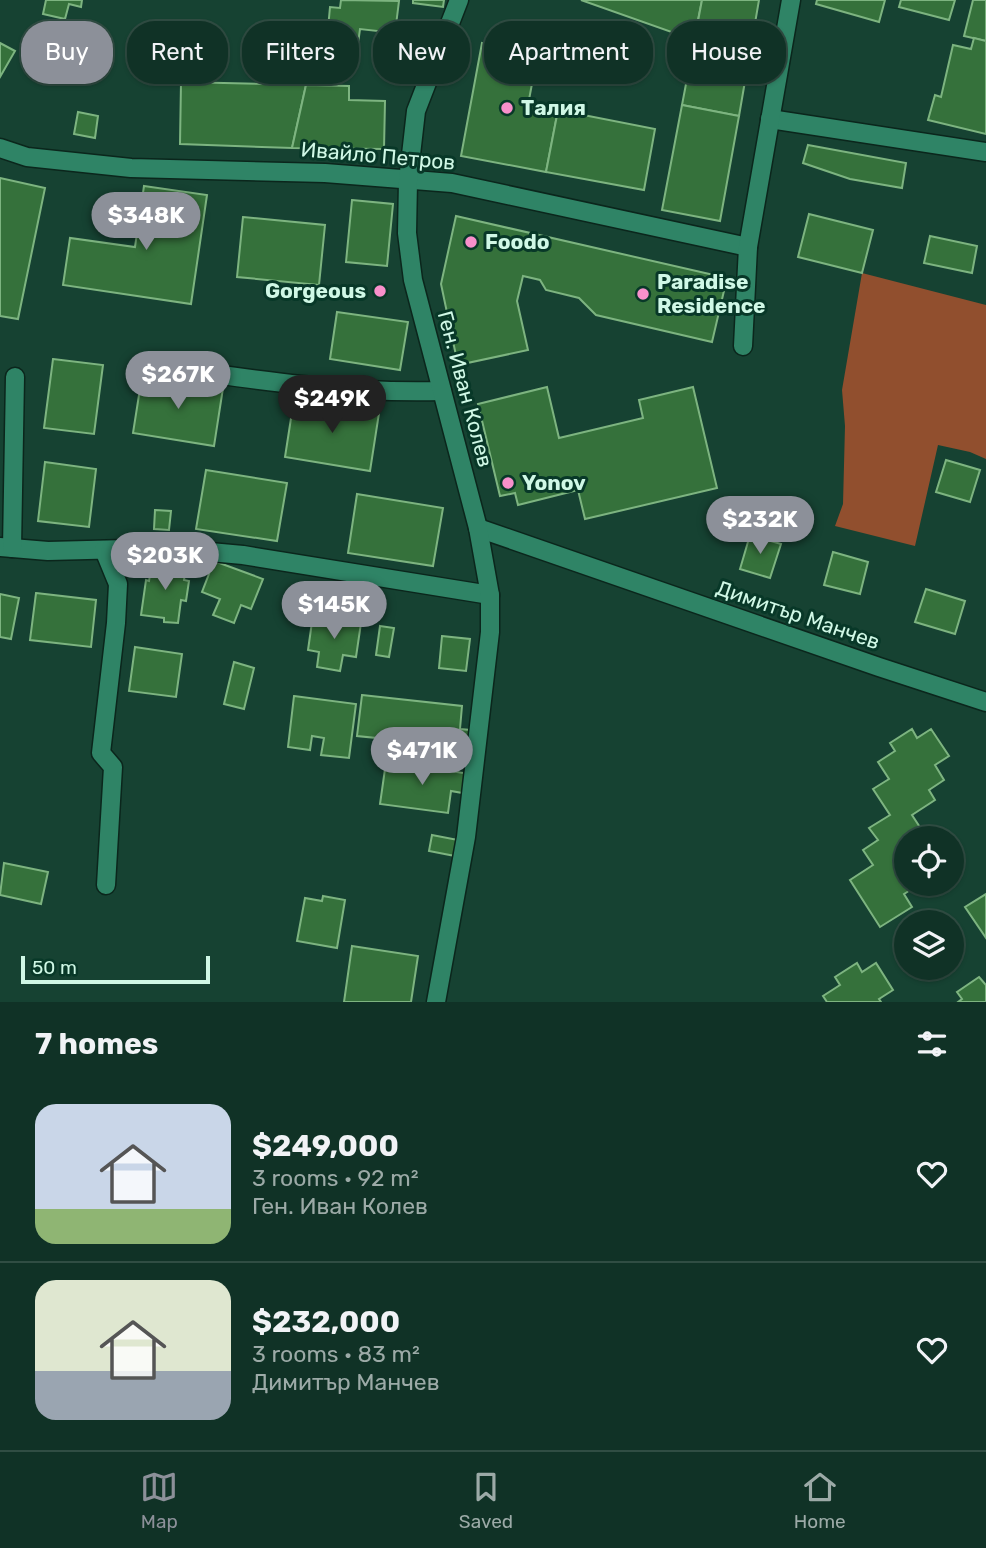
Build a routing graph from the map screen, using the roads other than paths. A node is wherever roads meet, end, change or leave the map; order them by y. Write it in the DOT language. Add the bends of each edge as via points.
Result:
graph roads {
  1 [pos="459,0"];
  2 [pos="791,0"];
  3 [pos="770,119"];
  4 [pos="0,148"];
  5 [pos="986,152"];
  6 [pos="408,181"];
  7 [pos="748,247"];
  8 [pos="744,346"];
  9 [pos="151,365"];
  10 [pos="15,377"];
  11 [pos="442,391"];
  12 [pos="478,528"];
  13 [pos="6,547"];
  14 [pos="104,550"];
  15 [pos="490,595"];
  16 [pos="986,702"];
  17 [pos="106,885"];
  18 [pos="436,1002"];
  1 -- 6 [label="street, Ген. Иван Колев" via="416,111"];
  2 -- 3 [label="street"];
  3 -- 5 [label="street"];
  3 -- 7 [label="street"];
  4 -- 6 [label="street, Ивайло Петров" via="27,157 131,168 325,173"];
  6 -- 7 [label="street, Ивайло Петров" via="452,183"];
  6 -- 11 [label="street, Ген. Иван Колев" via="407,233 413,279"];
  7 -- 8 [label="street"];
  9 -- 11 [label="street" via="282,384"];
  10 -- 13 [label="street"];
  11 -- 12 [label="street, Ген. Иван Колев"];
  12 -- 15 [label="street, Ген. Иван Колев"];
  12 -- 16 [label="street, Димитър Манчев"];
  13 -- 14 [label="street"];
  14 -- 15 [label="street" via="166,548 243,555"];
  14 -- 17 [label="street" via="118,584 101,753 113,767"];
  15 -- 18 [label="street, Ген. Иван Колев" via="490,632 466,837"];
}
